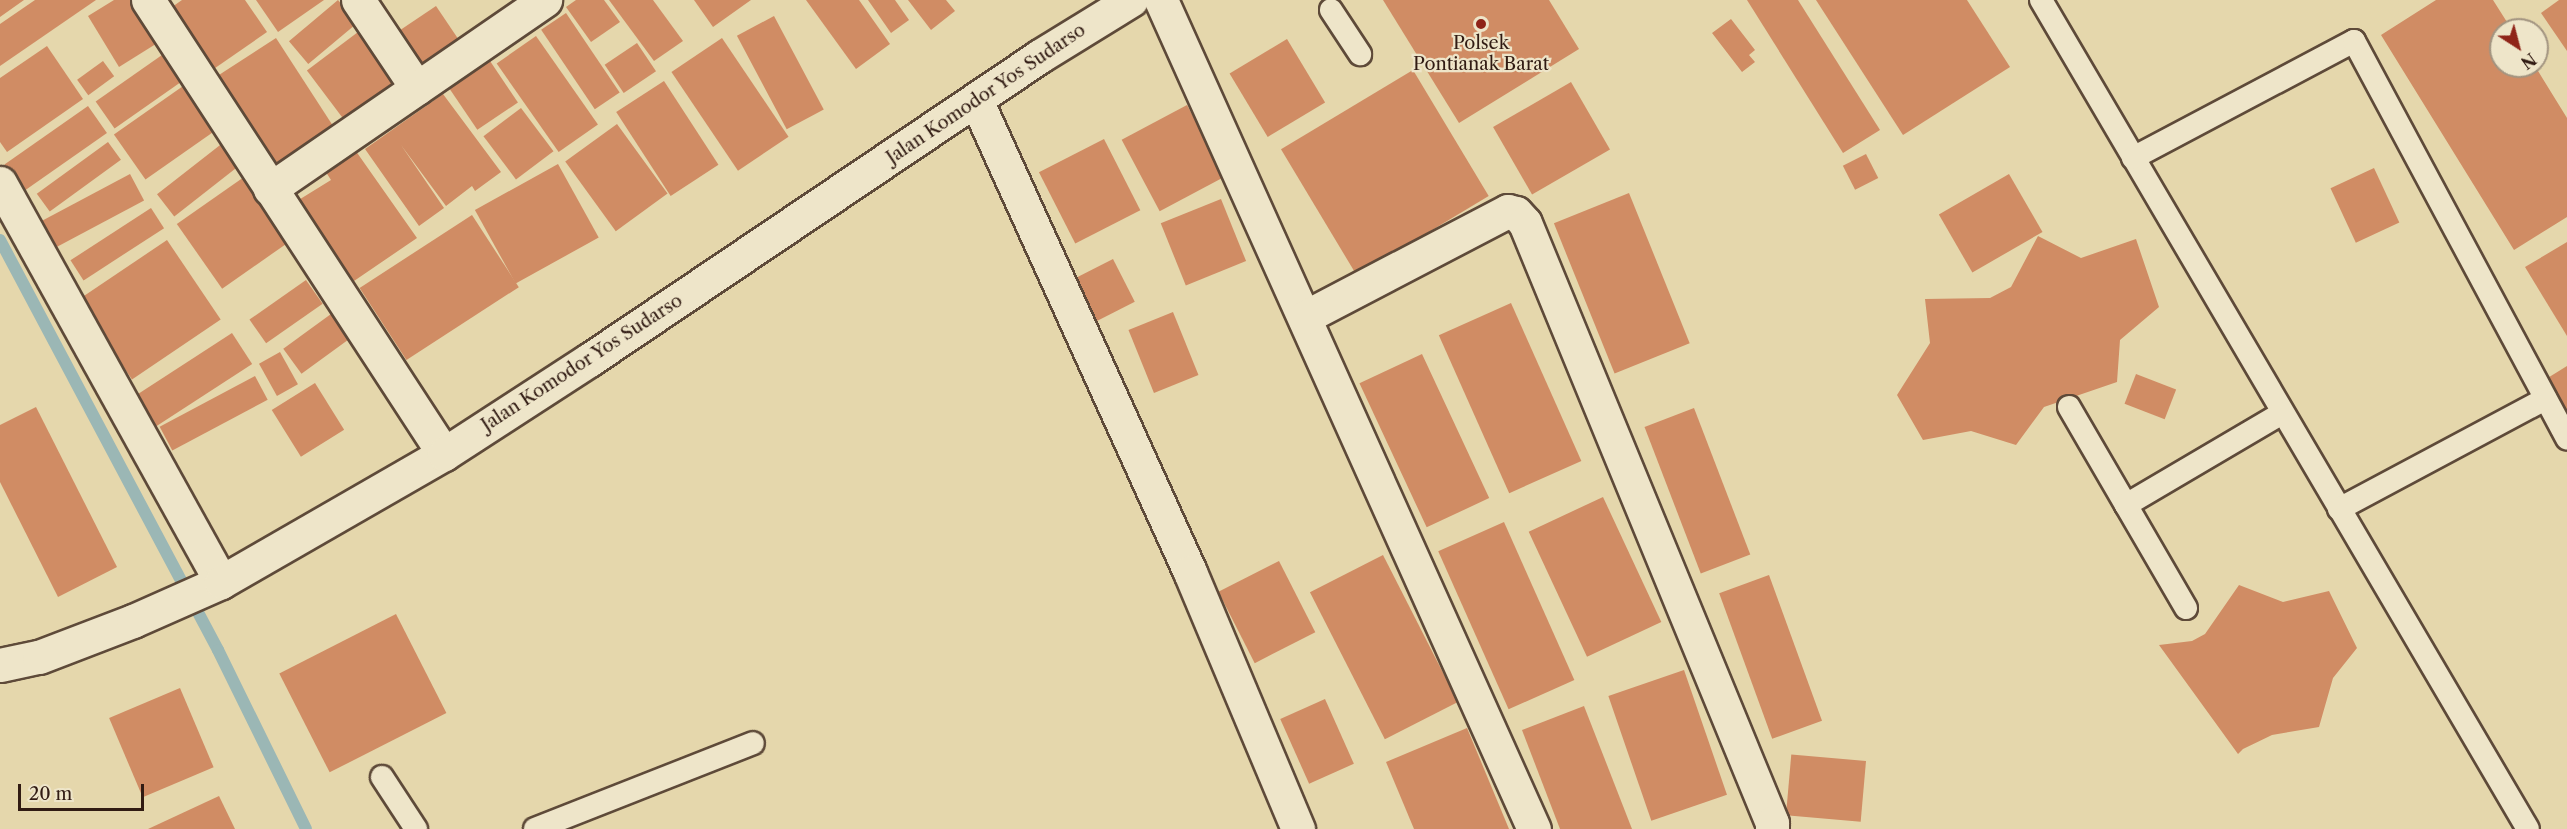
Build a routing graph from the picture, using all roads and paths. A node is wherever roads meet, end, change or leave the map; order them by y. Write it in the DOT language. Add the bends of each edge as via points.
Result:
graph roads {
  1 [pos="148,0"];
  2 [pos="358,0"];
  3 [pos="545,0"];
  4 [pos="1161,0"];
  5 [pos="2041,0"];
  6 [pos="1334,3"];
  7 [pos="1116,4"];
  8 [pos="1359,54"];
  9 [pos="417,88"];
  10 [pos="976,100"];
  11 [pos="2133,159"];
  12 [pos="0,183"];
  13 [pos="270,189"];
  14 [pos="1305,317"];
  15 [pos="2545,399"];
  16 [pos="2069,408"];
  17 [pos="2282,413"];
  18 [pos="2567,438"];
  19 [pos="444,454"];
  20 [pos="2126,505"];
  21 [pos="2338,509"];
  22 [pos="215,585"];
  23 [pos="2186,608"];
  24 [pos="0,665"];
  25 [pos="753,743"];
  26 [pos="382,777"];
  27 [pos="416,829"];
  28 [pos="535,829"];
  29 [pos="1298,829"];
  30 [pos="1534,829"];
  31 [pos="1772,829"];
  32 [pos="2528,829"];
  1 -- 13 [label="street"];
  2 -- 9 [label="street"];
  3 -- 9 [label="street"];
  4 -- 14 [label="street"];
  5 -- 11 [label="lane"];
  6 -- 8 [label="lane"];
  7 -- 10 [label="street, Jalan Komodor Yos Sudarso"];
  9 -- 13 [label="street"];
  10 -- 19 [label="street, Jalan Komodor Yos Sudarso"];
  10 -- 29 [label="street" via="1190,572"];
  11 -- 15 [label="lane" via="2354,40"];
  11 -- 17 [label="lane"];
  12 -- 22 [label="street"];
  13 -- 19 [label="street"];
  14 -- 30 [label="street"];
  14 -- 31 [label="street" via="1508,211 1516,213 1552,289"];
  15 -- 18 [label="lane"];
  15 -- 21 [label="lane"];
  16 -- 20 [label="lane"];
  17 -- 20 [label="lane"];
  17 -- 21 [label="lane"];
  19 -- 22 [label="street, Jalan Komodor Yos Sudarso"];
  20 -- 23 [label="lane"];
  21 -- 32 [label="lane"];
  22 -- 24 [label="street, Jalan Komodor Yos Sudarso" via="39,657"];
  25 -- 28 [label="lane"];
  26 -- 27 [label="lane"];
}
